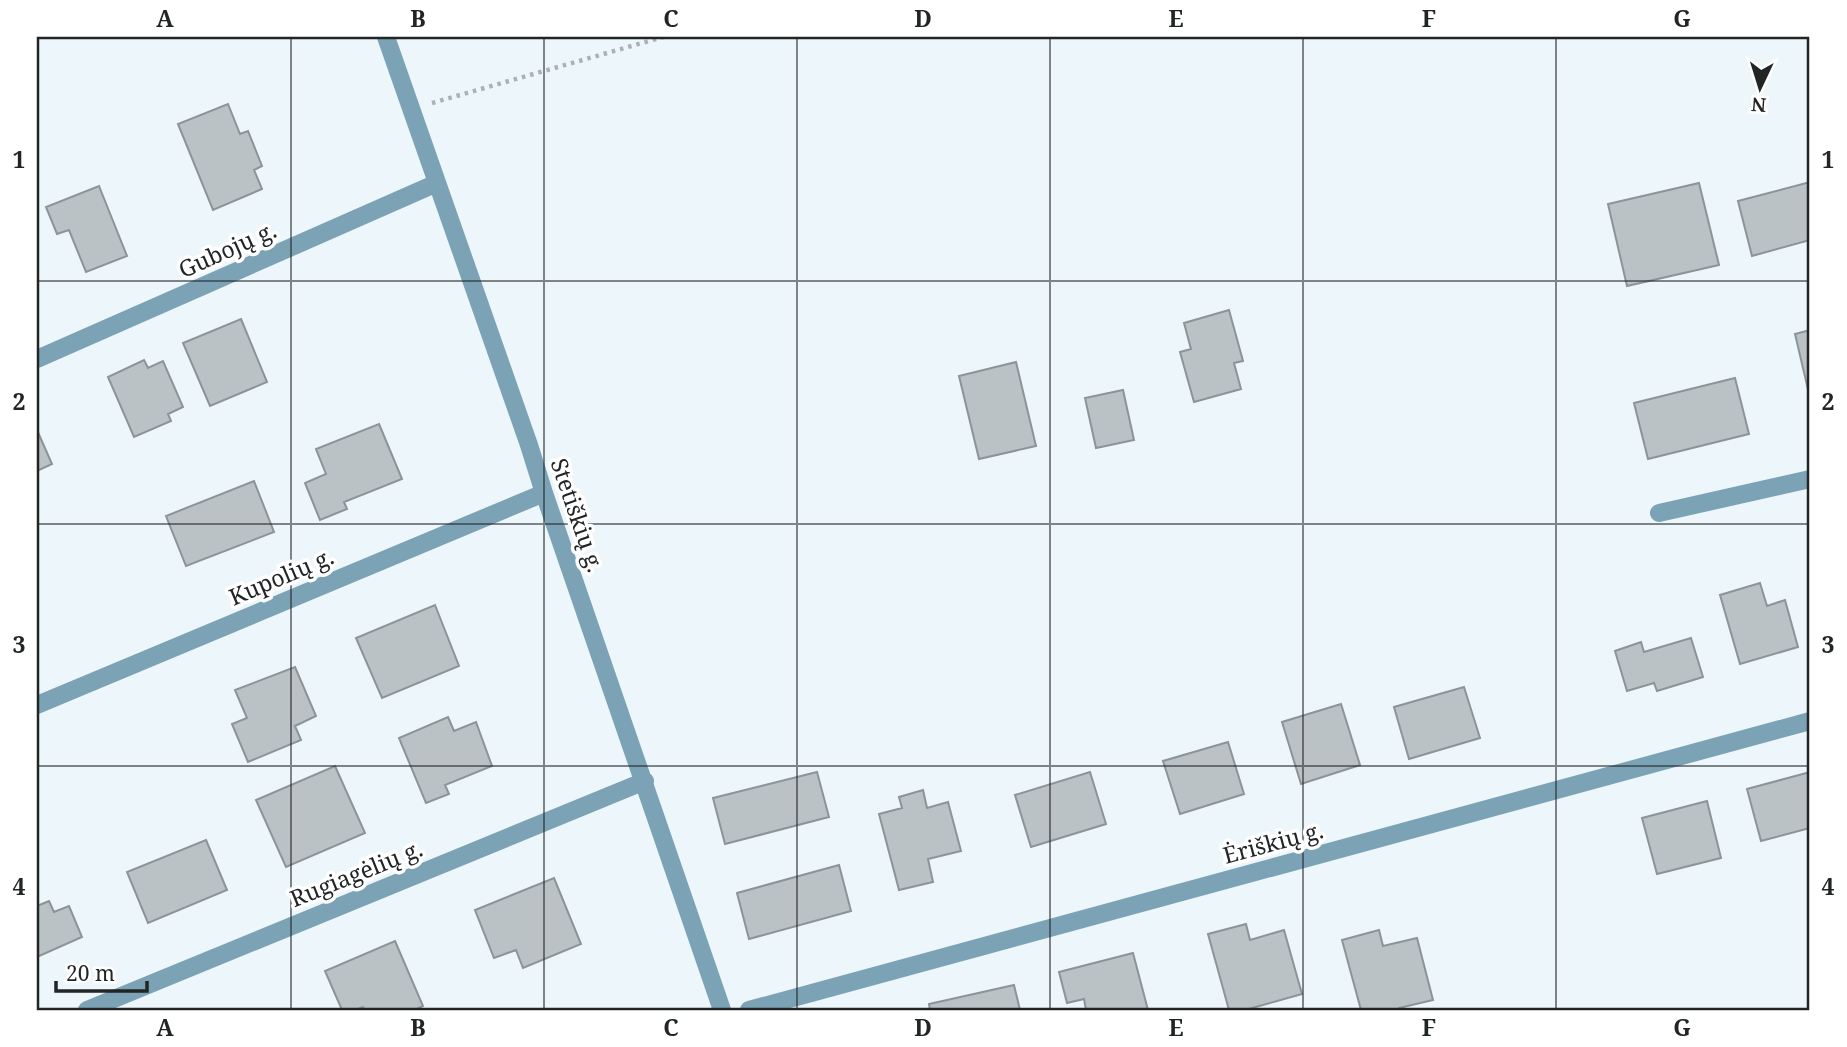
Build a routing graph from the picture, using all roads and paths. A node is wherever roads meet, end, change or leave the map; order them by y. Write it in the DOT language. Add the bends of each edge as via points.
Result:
graph roads {
  1 [pos="386,37"];
  2 [pos="663,37"];
  3 [pos="412,109"];
  4 [pos="437,183"];
  5 [pos="37,359"];
  6 [pos="1810,479"];
  7 [pos="544,493"];
  8 [pos="1659,513"];
  9 [pos="37,705"];
  10 [pos="1810,721"];
  11 [pos="645,781"];
  12 [pos="87,1010"];
  13 [pos="722,1010"];
  14 [pos="749,1010"];
  1 -- 3 [label="street, Stetiškių g."];
  2 -- 3 [label="path"];
  3 -- 4 [label="street, Stetiškių g."];
  4 -- 5 [label="street, Gubojų g."];
  4 -- 7 [label="street, Stetiškių g."];
  6 -- 8 [label="street"];
  7 -- 9 [label="street, Kupolių g."];
  7 -- 11 [label="street, Stetiškių g."];
  10 -- 14 [label="street, Ėriškių g."];
  11 -- 12 [label="street, Rugiagėlių g."];
  11 -- 13 [label="street, Stetiškių g."];
}
